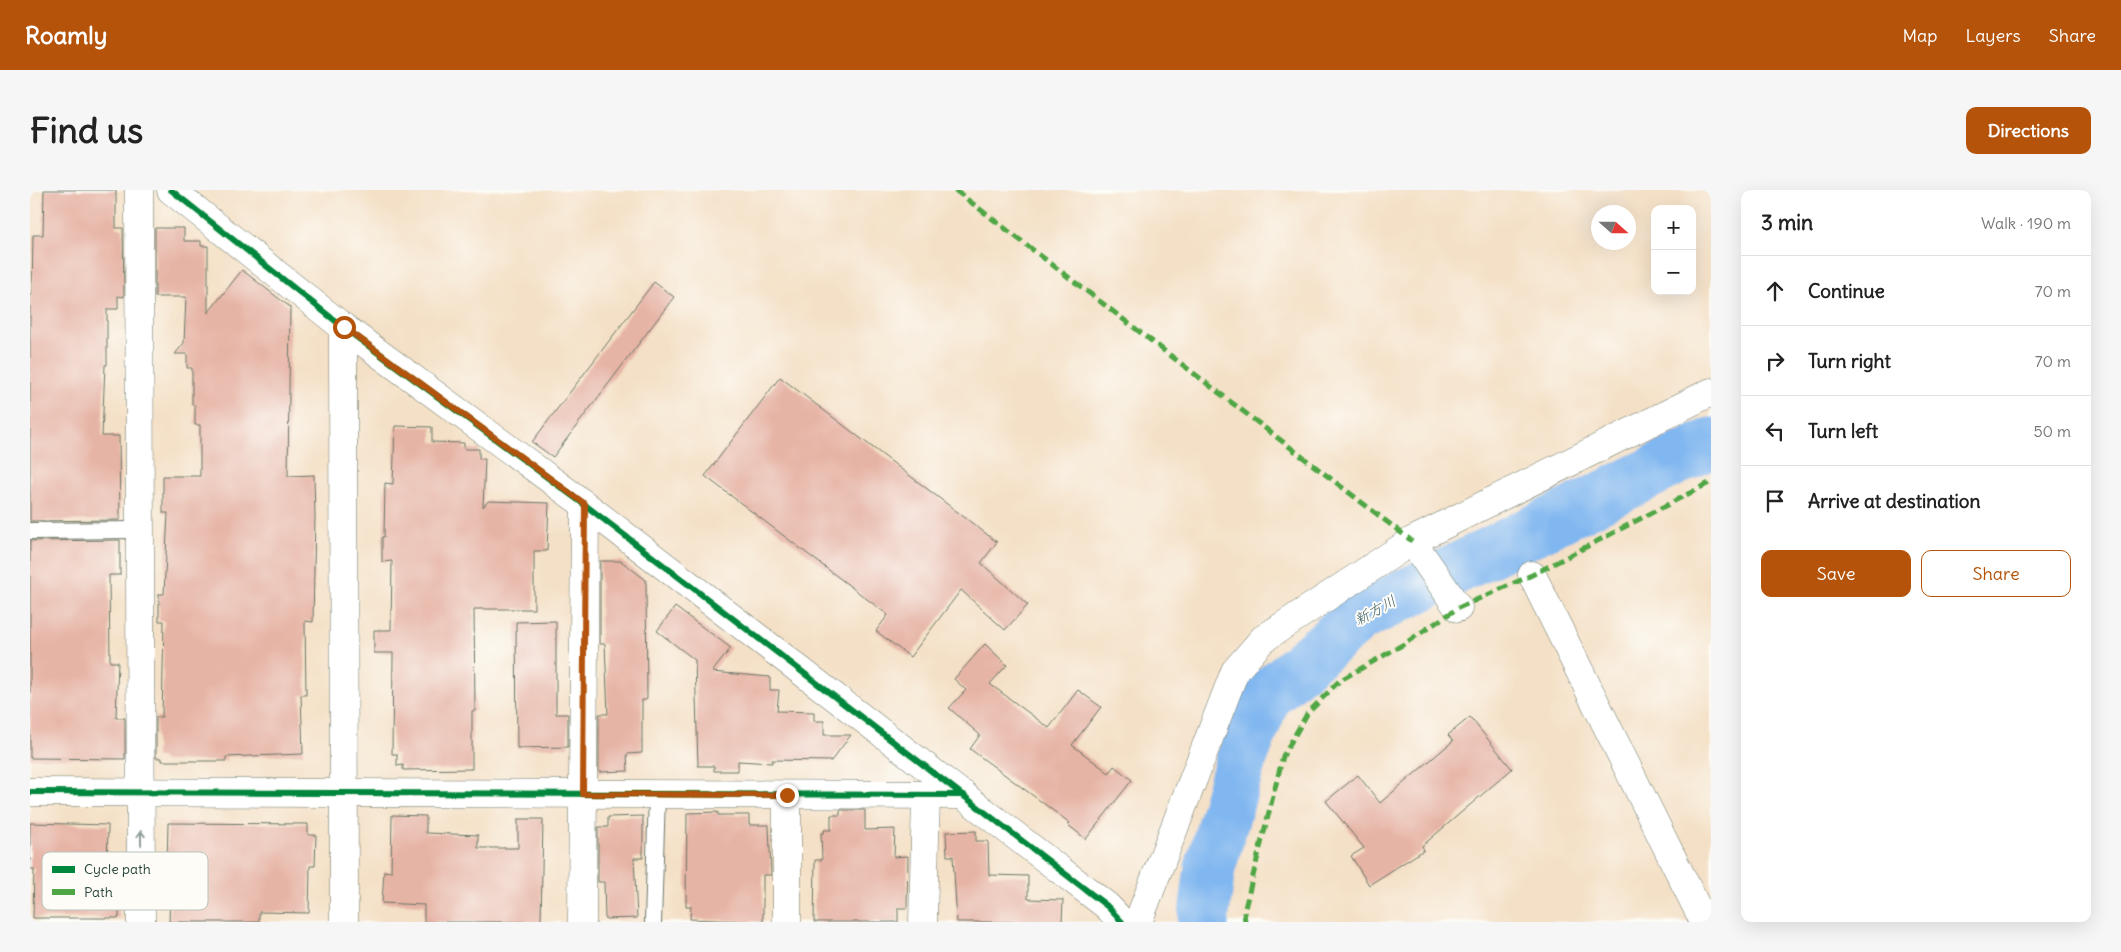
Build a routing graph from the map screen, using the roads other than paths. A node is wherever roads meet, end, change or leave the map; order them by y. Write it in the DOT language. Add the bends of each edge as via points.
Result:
graph roads {
  1 [pos="139,190"];
  2 [pos="171,190"];
  3 [pos="344,327"];
  4 [pos="1711,392"];
  5 [pos="585,504"];
  6 [pos="140,530"];
  7 [pos="30,531"];
  8 [pos="1412,541"];
  9 [pos="1532,575"];
  10 [pos="1458,608"];
  11 [pos="30,792"];
  12 [pos="141,792"];
  13 [pos="344,793"];
  14 [pos="583,794"];
  15 [pos="657,794"];
  16 [pos="787,795"];
  17 [pos="926,795"];
  18 [pos="964,795"];
  19 [pos="141,852"];
  20 [pos="344,922"];
  21 [pos="582,922"];
  22 [pos="653,922"];
  23 [pos="787,922"];
  24 [pos="924,922"];
  25 [pos="1122,922"];
  26 [pos="1138,922"];
  27 [pos="1704,922"];
  1 -- 6 [label="street"];
  2 -- 3 [label="street"];
  3 -- 5 [label="street"];
  3 -- 13 [label="street"];
  4 -- 8 [label="street"];
  5 -- 14 [label="street"];
  5 -- 18 [label="street"];
  6 -- 7 [label="lane"];
  6 -- 12 [label="street"];
  8 -- 10 [label="street"];
  8 -- 26 [label="street" via="1263,639 1236,671"];
  9 -- 27 [label="street"];
  11 -- 12 [label="street"];
  12 -- 13 [label="street"];
  19 -- 12 [label="street, one-way"];
  13 -- 14 [label="street"];
  13 -- 20 [label="street"];
  14 -- 15 [label="street"];
  14 -- 21 [label="street"];
  15 -- 16 [label="street"];
  15 -- 22 [label="lane"];
  16 -- 17 [label="street"];
  16 -- 23 [label="street"];
  17 -- 18 [label="street"];
  17 -- 24 [label="street"];
  18 -- 25 [label="street" via="1107,906"];
}
